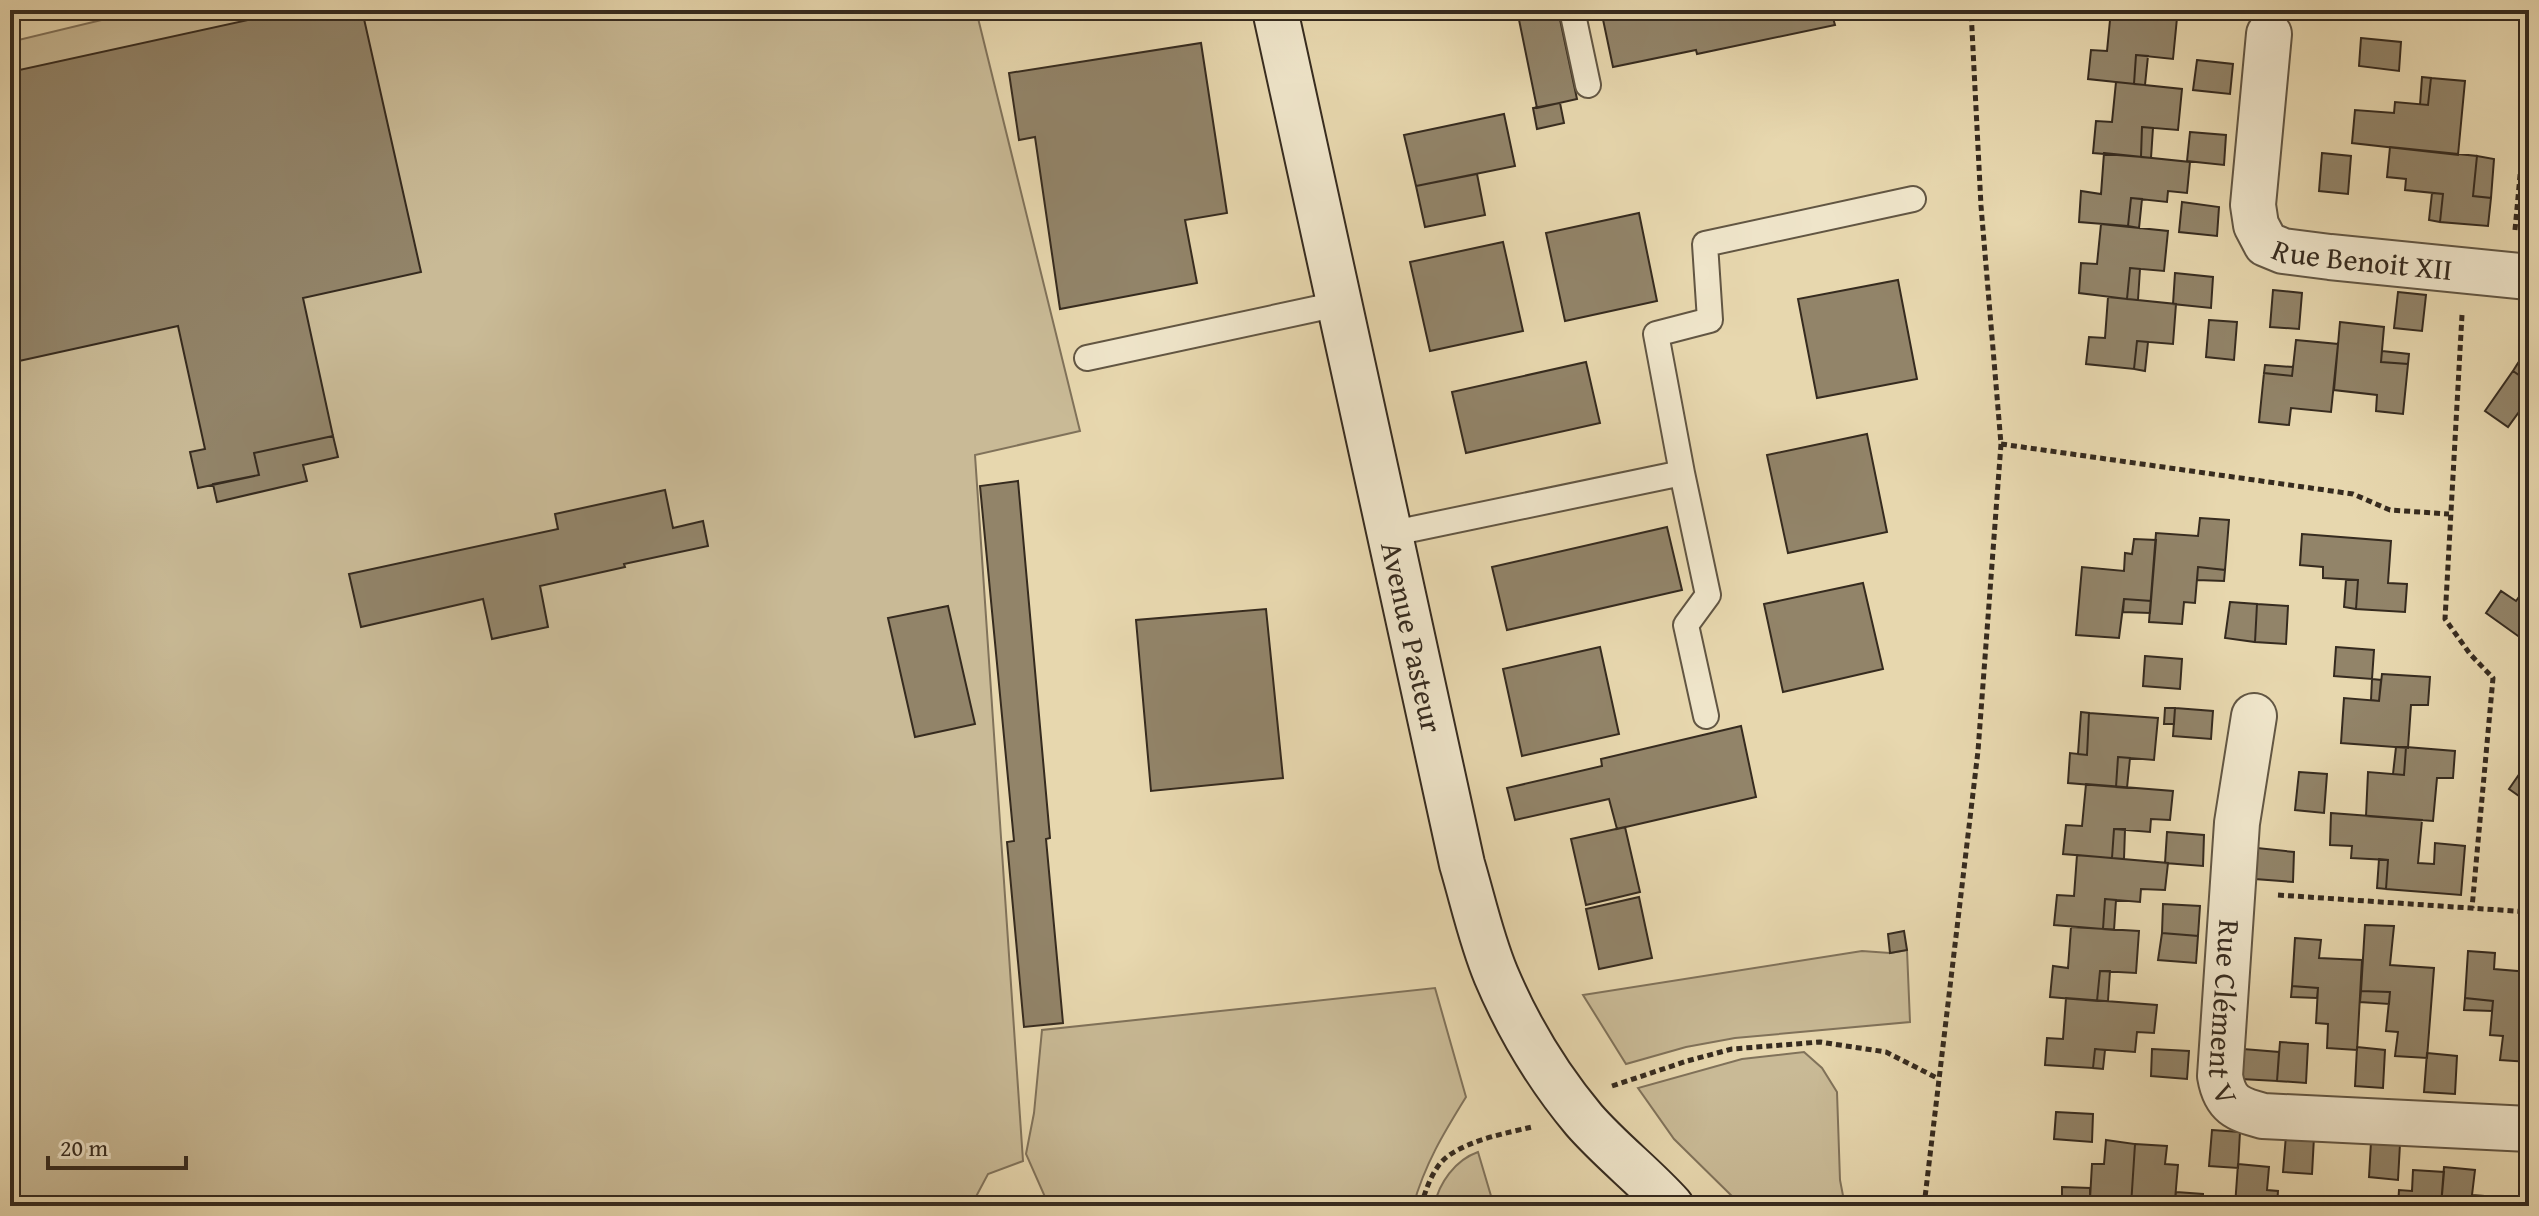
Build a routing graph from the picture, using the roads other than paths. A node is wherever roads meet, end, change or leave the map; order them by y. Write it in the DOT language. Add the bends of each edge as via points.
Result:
graph roads {
  1 [pos="1275,10"];
  2 [pos="1572,10"];
  3 [pos="2269,34"];
  4 [pos="1588,85"];
  5 [pos="1913,199"];
  6 [pos="2520,276"];
  7 [pos="1338,304"];
  8 [pos="1087,358"];
  9 [pos="1682,473"];
  10 [pos="1389,534"];
  11 [pos="1706,716"];
  12 [pos="2254,716"];
  13 [pos="2529,1129"];
  14 [pos="1671,1206"];
  1 -- 7 [label="main road, Avenue Pasteur"];
  2 -- 4 [label="lane"];
  3 -- 6 [label="main road, Rue Benoit XII" via="2253,205 2266,244 2283,251"];
  5 -- 9 [label="lane" via="1705,244 1710,320 1656,334"];
  7 -- 8 [label="lane"];
  7 -- 10 [label="main road, Avenue Pasteur"];
  9 -- 10 [label="lane"];
  9 -- 11 [label="lane" via="1708,595 1686,625"];
  10 -- 14 [label="main road, Avenue Pasteur" via="1462,864 1496,974 1525,1033 1571,1103"];
  12 -- 13 [label="main road, Rue Clément V" via="2237,823 2223,1093 2237,1109 2263,1116"];
}
